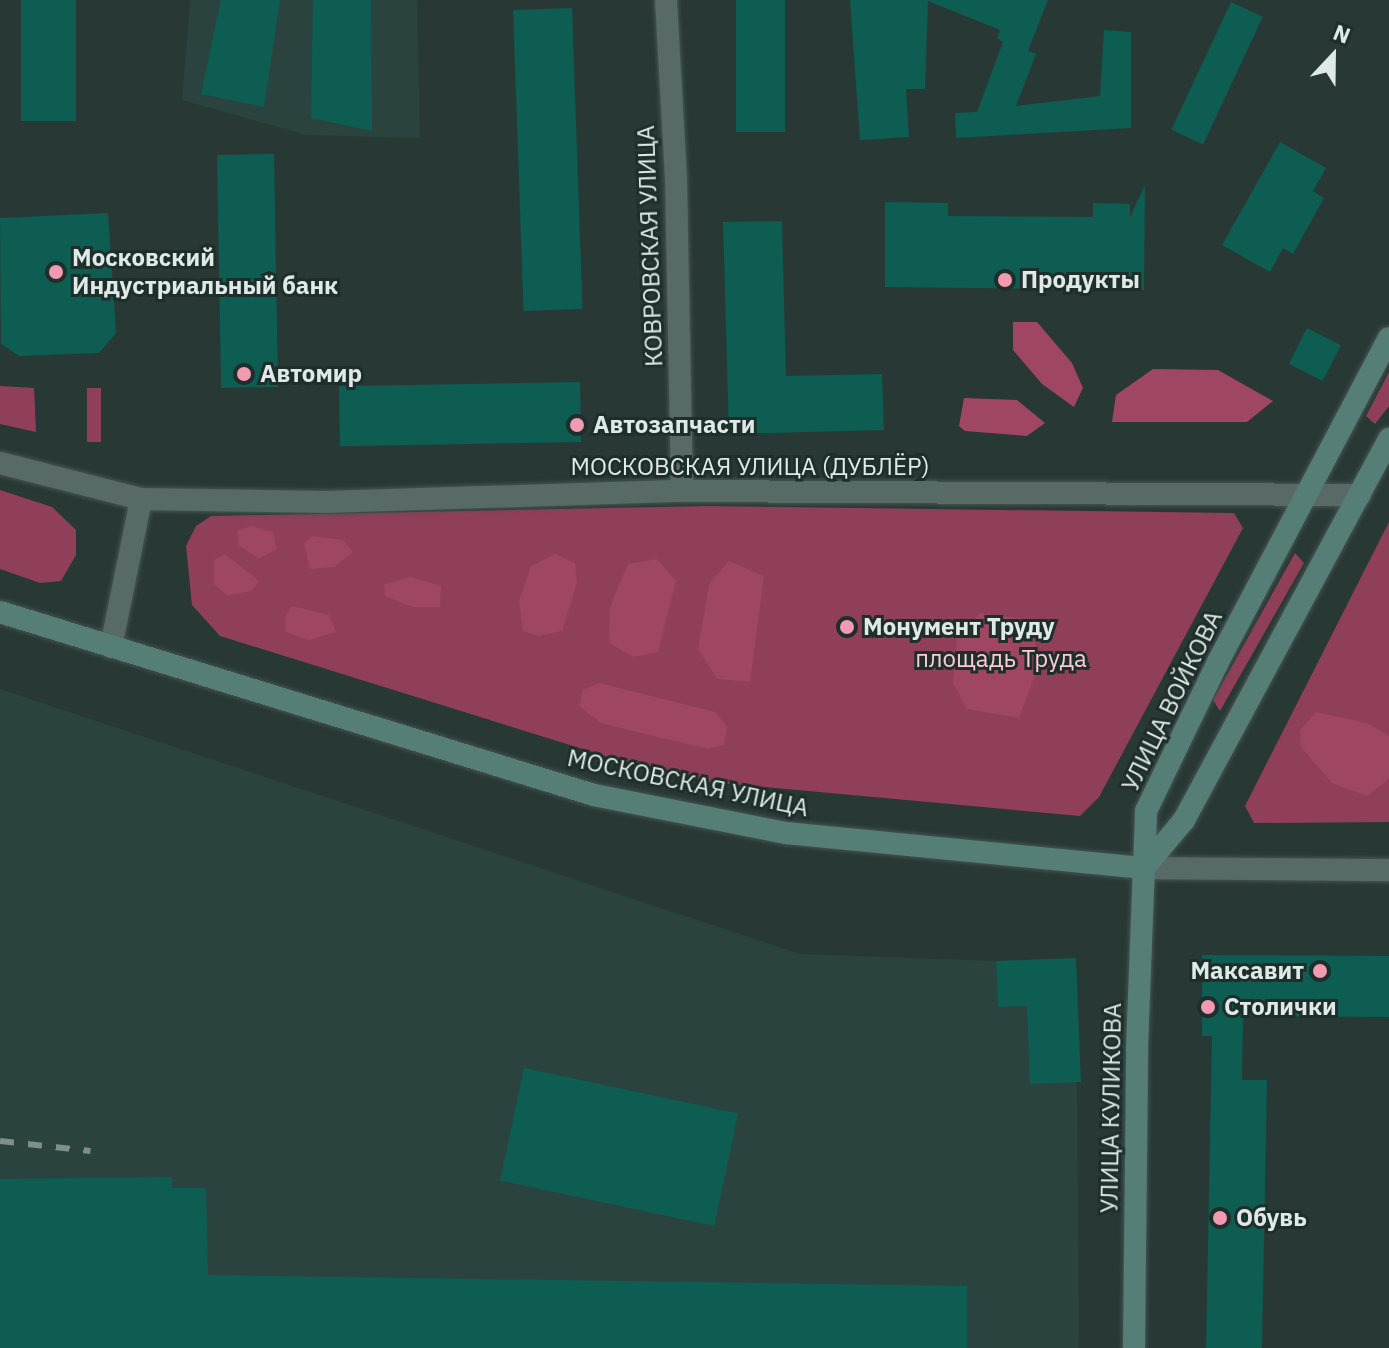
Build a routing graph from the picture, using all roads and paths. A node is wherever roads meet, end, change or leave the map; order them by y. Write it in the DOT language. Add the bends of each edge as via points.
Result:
graph roads {
  1 [pos="666,0"];
  2 [pos="1389,338"];
  3 [pos="1389,439"];
  4 [pos="0,463"];
  5 [pos="682,491"];
  6 [pos="1307,495"];
  7 [pos="1360,495"];
  8 [pos="141,499"];
  9 [pos="0,612"];
  10 [pos="111,647"];
  11 [pos="1144,868"];
  12 [pos="1389,870"];
  13 [pos="1134,1348"];
  1 -- 5 [label="street, КОВРОВСКАЯ УЛИЦА" via="676,178"];
  2 -- 6 [label="main road, УЛИЦА ВОЙКОВА"];
  3 -- 7 [label="main road"];
  4 -- 8 [label="street, МОСКОВСКАЯ УЛИЦА (ДУБЛЁР)"];
  5 -- 6 [label="street, МОСКОВСКАЯ УЛИЦА (ДУБЛЁР)"];
  5 -- 8 [label="street, МОСКОВСКАЯ УЛИЦА (ДУБЛЁР)" via="326,502"];
  6 -- 7 [label="street, МОСКОВСКАЯ УЛИЦА (ДУБЛЁР)"];
  6 -- 11 [label="main road, УЛИЦА ВОЙКОВА" via="1146,811"];
  7 -- 11 [label="main road" via="1184,820"];
  8 -- 10 [label="street"];
  9 -- 10 [label="main road, МОСКОВСКАЯ УЛИЦА"];
  10 -- 11 [label="main road, МОСКОВСКАЯ УЛИЦА" via="594,795 786,833"];
  11 -- 12 [label="street, МОСКОВСКАЯ УЛИЦА"];
  11 -- 13 [label="main road, УЛИЦА КУЛИКОВА"];
}
